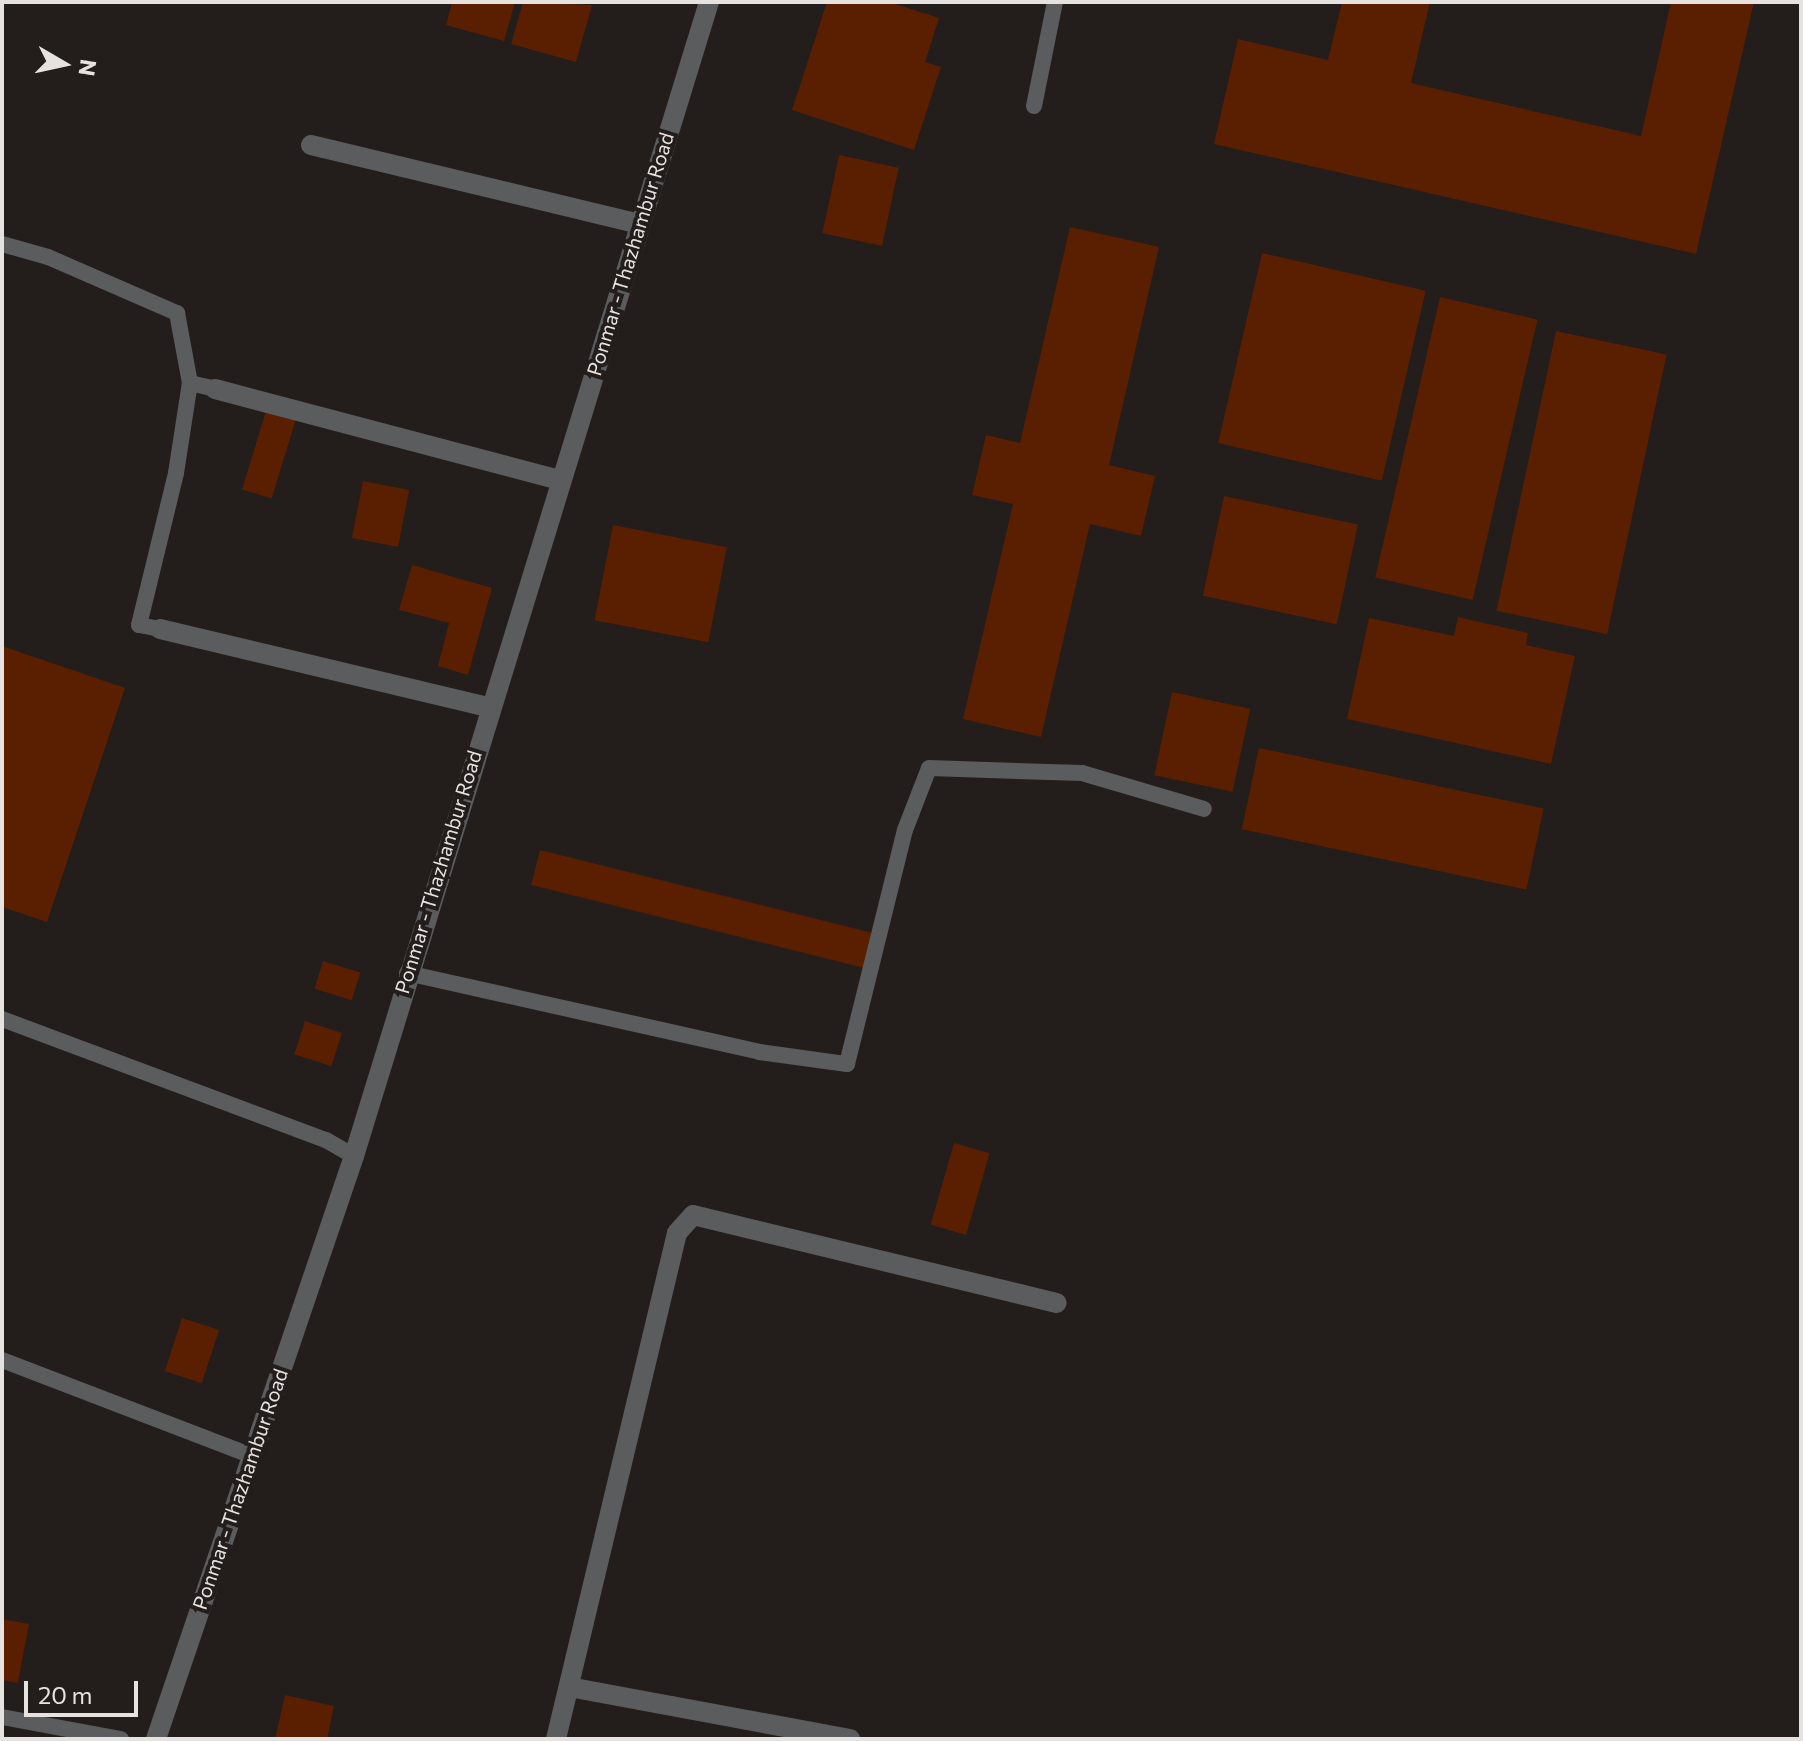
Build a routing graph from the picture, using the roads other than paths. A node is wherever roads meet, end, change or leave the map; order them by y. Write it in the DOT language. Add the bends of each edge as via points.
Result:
graph roads {
  1 [pos="709,2"];
  2 [pos="1055,2"];
  3 [pos="1034,106"];
  4 [pos="311,145"];
  5 [pos="640,224"];
  6 [pos="2,244"];
  7 [pos="190,383"];
  8 [pos="215,389"];
  9 [pos="560,480"];
  10 [pos="160,629"];
  11 [pos="488,707"];
  12 [pos="1204,809"];
  13 [pos="407,973"];
  14 [pos="2,1019"];
  15 [pos="354,1156"];
  16 [pos="1056,1303"];
  17 [pos="2,1360"];
  18 [pos="250,1455"];
  19 [pos="569,1687"];
  20 [pos="2,1717"];
  21 [pos="121,1739"];
  22 [pos="156,1739"];
  23 [pos="556,1739"];
  24 [pos="850,1739"];
  1 -- 5 [label="street, Ponmar - Thazhambur Road"];
  2 -- 3 [label="lane"];
  4 -- 5 [label="street"];
  5 -- 9 [label="street, Ponmar - Thazhambur Road"];
  6 -- 7 [label="lane" via="48,257 177,313"];
  7 -- 8 [label="lane"];
  7 -- 10 [label="lane" via="176,473 139,625"];
  8 -- 9 [label="street"];
  9 -- 11 [label="street, Ponmar - Thazhambur Road"];
  10 -- 11 [label="street"];
  11 -- 13 [label="street, Ponmar - Thazhambur Road"];
  12 -- 13 [label="lane" via="1082,773 929,768 905,830 847,1064 759,1052"];
  13 -- 15 [label="street, Ponmar - Thazhambur Road"];
  14 -- 15 [label="lane" via="326,1140"];
  15 -- 18 [label="street, Ponmar - Thazhambur Road"];
  16 -- 19 [label="street" via="693,1215 677,1233"];
  17 -- 18 [label="lane"];
  18 -- 22 [label="street, Ponmar - Thazhambur Road"];
  19 -- 23 [label="street"];
  19 -- 24 [label="street"];
  20 -- 21 [label="lane"];
}
